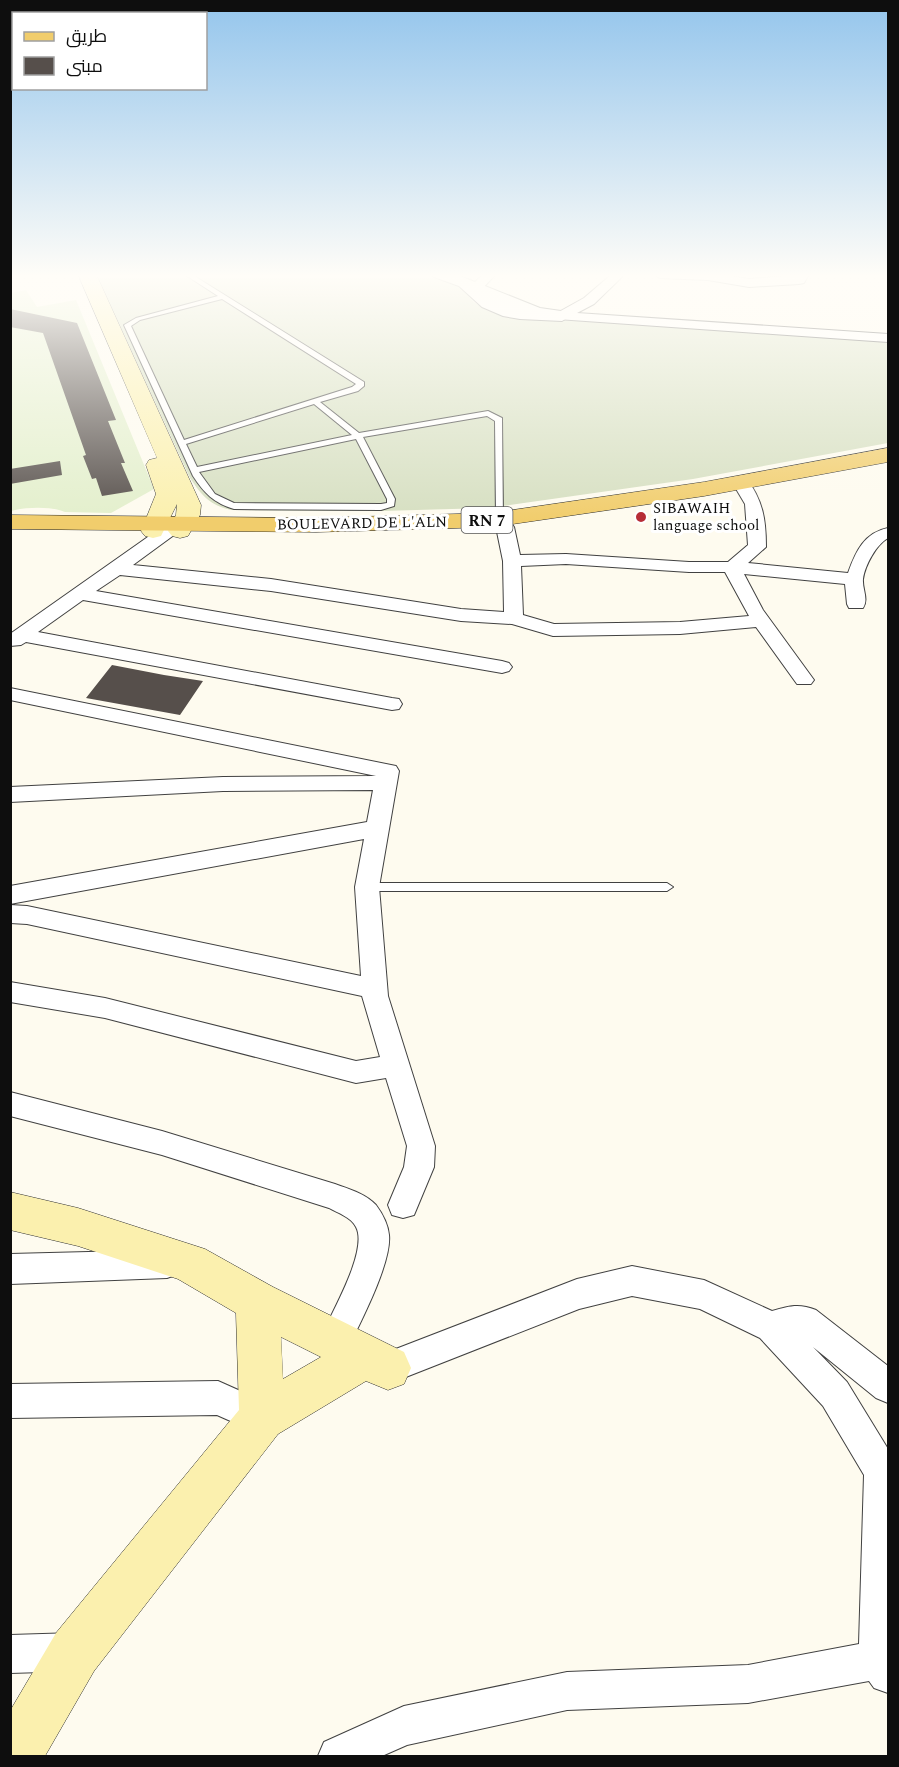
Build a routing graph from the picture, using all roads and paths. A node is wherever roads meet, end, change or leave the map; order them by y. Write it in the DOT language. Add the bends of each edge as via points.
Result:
graph roads {
  1 [pos="109,356"];
  2 [pos="115,356"];
  3 [pos="141,356"];
  4 [pos="317,356"];
  5 [pos="314,401"];
  6 [pos="358,436"];
  7 [pos="182,443"];
  8 [pos="888,455"];
  9 [pos="888,464"];
  10 [pos="195,470"];
  11 [pos="743,486"];
  12 [pos="10,522"];
  13 [pos="502,523"];
  14 [pos="171,524"];
  15 [pos="78,526"];
  16 [pos="10,530"];
  17 [pos="888,533"];
  18 [pos="512,561"];
  19 [pos="732,567"];
  20 [pos="119,568"];
  21 [pos="854,579"];
  22 [pos="78,594"];
  23 [pos="856,604"];
  24 [pos="514,618"];
  25 [pos="762,621"];
  26 [pos="16,639"];
  27 [pos="502,667"];
  28 [pos="804,680"];
  29 [pos="10,694"];
  30 [pos="392,704"];
  31 [pos="386,783"];
  32 [pos="10,795"];
  33 [pos="379,828"];
  34 [pos="367,887"];
  35 [pos="668,887"];
  36 [pos="10,895"];
  37 [pos="10,914"];
  38 [pos="375,988"];
  39 [pos="10,992"];
  40 [pos="397,1065"];
  41 [pos="10,1104"];
  42 [pos="403,1205"];
  43 [pos="10,1211"];
  44 [pos="190,1263"];
  45 [pos="10,1269"];
  46 [pos="258,1302"];
  47 [pos="771,1327"];
  48 [pos="363,1355"];
  49 [pos="888,1386"];
  50 [pos="10,1401"];
  51 [pos="261,1418"];
  52 [pos="75,1652"];
  53 [pos="10,1654"];
  54 [pos="883,1667"];
  55 [pos="15,1756"];
  56 [pos="338,1756"];
  1 -- 14 [label="main road" via="168,494 165,506"];
  2 -- 14 [label="main road"];
  3 -- 7 [label="lane"];
  4 -- 5 [label="lane" via="361,384"];
  5 -- 6 [label="lane"];
  5 -- 7 [label="lane"];
  6 -- 10 [label="lane"];
  6 -- 10 [label="lane" via="391,500 389,505 234,506 209,495"];
  6 -- 13 [label="lane" via="488,413 499,420"];
  7 -- 10 [label="lane"];
  8 -- 11 [label="main road, BOULEVARD DE L'ALN / RN 7"];
  9 -- 11 [label="main road, BOULEVARD DE L'ALN / RN 7"];
  11 -- 13 [label="main road, BOULEVARD DE L'ALN / RN 7" via="585,518"];
  11 -- 19 [label="street" via="757,510 757,546"];
  12 -- 15 [label="main road, BOULEVARD DE L'ALN / RN 7"];
  13 -- 14 [label="main road, BOULEVARD DE L'ALN / RN 7" via="327,532"];
  13 -- 14 [label="main road, BOULEVARD DE L'ALN / RN 7" via="249,524 211,516"];
  13 -- 18 [label="street"];
  14 -- 15 [label="main road, BOULEVARD DE L'ALN / RN 7"];
  14 -- 20 [label="street"];
  15 -- 16 [label="main road, BOULEVARD DE L'ALN / RN 7"];
  17 -- 21 [label="street" via="870,543"];
  18 -- 19 [label="street" via="566,558"];
  18 -- 24 [label="street"];
  19 -- 21 [label="street"];
  19 -- 25 [label="street"];
  20 -- 22 [label="street"];
  20 -- 24 [label="street" via="271,585 461,615"];
  21 -- 23 [label="street"];
  22 -- 26 [label="street"];
  22 -- 27 [label="street"];
  24 -- 25 [label="street" via="553,630 680,628"];
  25 -- 28 [label="street"];
  26 -- 30 [label="street"];
  29 -- 31 [label="street" via="388,771"];
  31 -- 32 [label="street" via="223,784"];
  31 -- 33 [label="street"];
  33 -- 34 [label="street"];
  33 -- 36 [label="street"];
  34 -- 35 [label="lane"];
  34 -- 38 [label="street"];
  37 -- 38 [label="street"];
  38 -- 40 [label="street"];
  39 -- 40 [label="street" via="105,1008 356,1072"];
  40 -- 42 [label="street" via="421,1146 419,1167"];
  41 -- 48 [label="street" via="162,1143 335,1197 357,1208 372,1227 374,1253"];
  43 -- 44 [label="main road" via="78,1227"];
  44 -- 45 [label="street"];
  44 -- 46 [label="main road"];
  46 -- 48 [label="main road"];
  46 -- 51 [label="main road"];
  47 -- 48 [label="street" via="704,1295 632,1281 577,1294 477,1335"];
  47 -- 49 [label="street" via="805,1321"];
  47 -- 54 [label="street" via="835,1394 882,1472"];
  48 -- 51 [label="main road"];
  50 -- 51 [label="street" via="218,1398"];
  51 -- 52 [label="main road"];
  52 -- 53 [label="street"];
  52 -- 55 [label="main road"];
  54 -- 56 [label="street" via="748,1684 567,1691 404,1726"];
}
